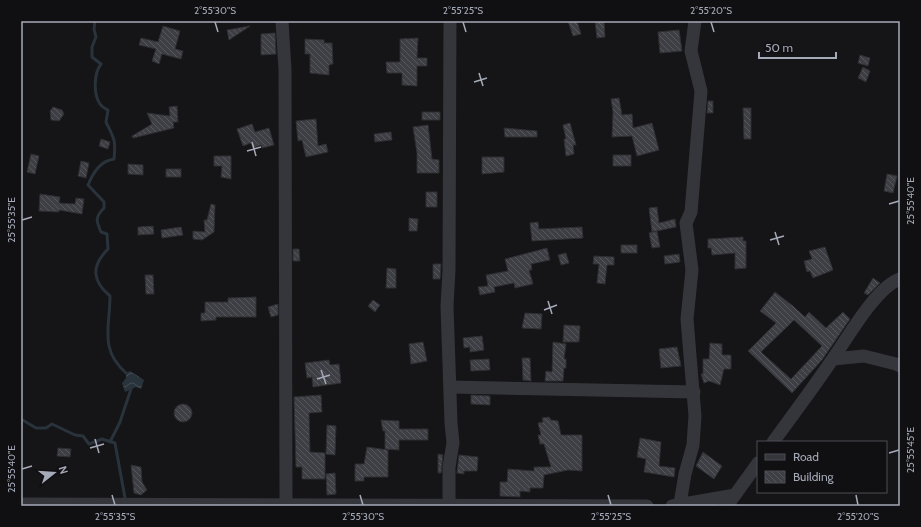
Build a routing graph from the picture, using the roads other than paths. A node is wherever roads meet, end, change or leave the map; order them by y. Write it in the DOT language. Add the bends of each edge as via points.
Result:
graph roads {
  1 [pos="282,21"];
  2 [pos="450,21"];
  3 [pos="695,21"];
  4 [pos="900,279"];
  5 [pos="833,359"];
  6 [pos="900,366"];
  7 [pos="450,387"];
  8 [pos="694,392"];
  9 [pos="774,441"];
  10 [pos="757,464"];
  11 [pos="735,495"];
  12 [pos="21,504"];
  13 [pos="286,504"];
  14 [pos="449,504"];
  15 [pos="367,505"];
  16 [pos="676,505"];
  17 [pos="646,506"];
  18 [pos="727,506"];
  1 -- 13 [label="street" via="285,76"];
  2 -- 7 [label="street" via="450,270 447,306"];
  3 -- 8 [label="street" via="691,51 701,91 691,212 686,223 692,270 687,319"];
  4 -- 5 [label="street" via="886,288 864,314"];
  5 -- 6 [label="street" via="864,356"];
  5 -- 9 [label="street"];
  7 -- 8 [label="street"];
  7 -- 14 [label="street" via="453,443 449,468"];
  8 -- 16 [label="street" via="693,444"];
  10 -- 11 [label="street"];
  11 -- 16 [label="street"];
  11 -- 18 [label="street"];
  12 -- 13 [label="street"];
  13 -- 15 [label="street"];
  14 -- 15 [label="street"];
  14 -- 17 [label="street"];
}
